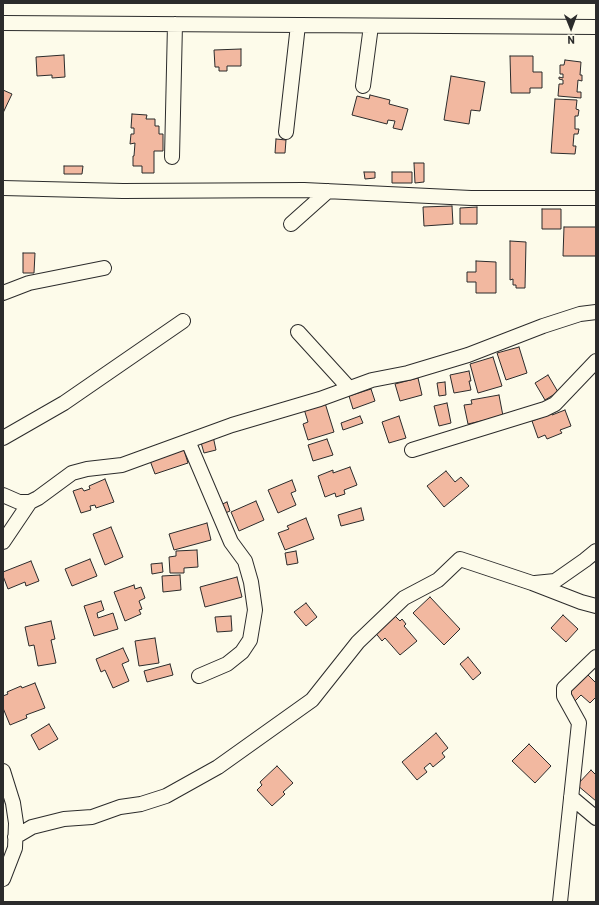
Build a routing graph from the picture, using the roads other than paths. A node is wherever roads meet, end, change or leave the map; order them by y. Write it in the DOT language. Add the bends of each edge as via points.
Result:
graph roads {
  1 [pos="3,23"];
  2 [pos="175,24"];
  3 [pos="298,25"];
  4 [pos="371,26"];
  5 [pos="596,28"];
  6 [pos="363,86"];
  7 [pos="286,132"];
  8 [pos="172,157"];
  9 [pos="3,188"];
  10 [pos="328,191"];
  11 [pos="596,198"];
  12 [pos="291,224"];
  13 [pos="104,268"];
  14 [pos="3,293"];
  15 [pos="596,312"];
  16 [pos="183,321"];
  17 [pos="298,332"];
  18 [pos="596,361"];
  19 [pos="349,388"];
  20 [pos="3,438"];
  21 [pos="188,441"];
  22 [pos="412,450"];
  23 [pos="3,494"];
  24 [pos="30,502"];
  25 [pos="3,542"];
  26 [pos="596,551"];
  27 [pos="532,583"];
  28 [pos="596,606"];
  29 [pos="596,657"];
  30 [pos="199,676"];
  31 [pos="3,771"];
  32 [pos="571,797"];
  33 [pos="596,818"];
  34 [pos="15,837"];
  35 [pos="3,879"];
  36 [pos="560,902"];
  1 -- 2 [label="street"];
  2 -- 3 [label="street"];
  2 -- 8 [label="street"];
  3 -- 4 [label="street"];
  3 -- 7 [label="street"];
  4 -- 5 [label="street"];
  4 -- 6 [label="street"];
  9 -- 10 [label="street"];
  10 -- 11 [label="street" via="471,198"];
  10 -- 12 [label="street"];
  13 -- 14 [label="street" via="29,283"];
  15 -- 19 [label="street" via="580,314 543,326 468,355"];
  16 -- 20 [label="street" via="64,403"];
  17 -- 19 [label="street"];
  18 -- 22 [label="street" via="559,400 545,409"];
  19 -- 21 [label="street"];
  21 -- 24 [label="street" via="122,465 72,473"];
  21 -- 30 [label="street" via="231,542 245,561 255,610 250,640 242,652 227,664"];
  23 -- 24 [label="street" via="19,502"];
  24 -- 25 [label="street"];
  26 -- 27 [label="street" via="555,581"];
  27 -- 28 [label="street"];
  27 -- 34 [label="street" via="460,558 438,580 404,598 358,642 312,700 218,767 166,796 92,817 64,819 32,827"];
  29 -- 32 [label="street" via="564,688 564,696 579,723"];
  31 -- 34 [label="street" via="14,803"];
  32 -- 33 [label="street"];
  32 -- 36 [label="street"];
  34 -- 35 [label="street" via="15,848"];
}
